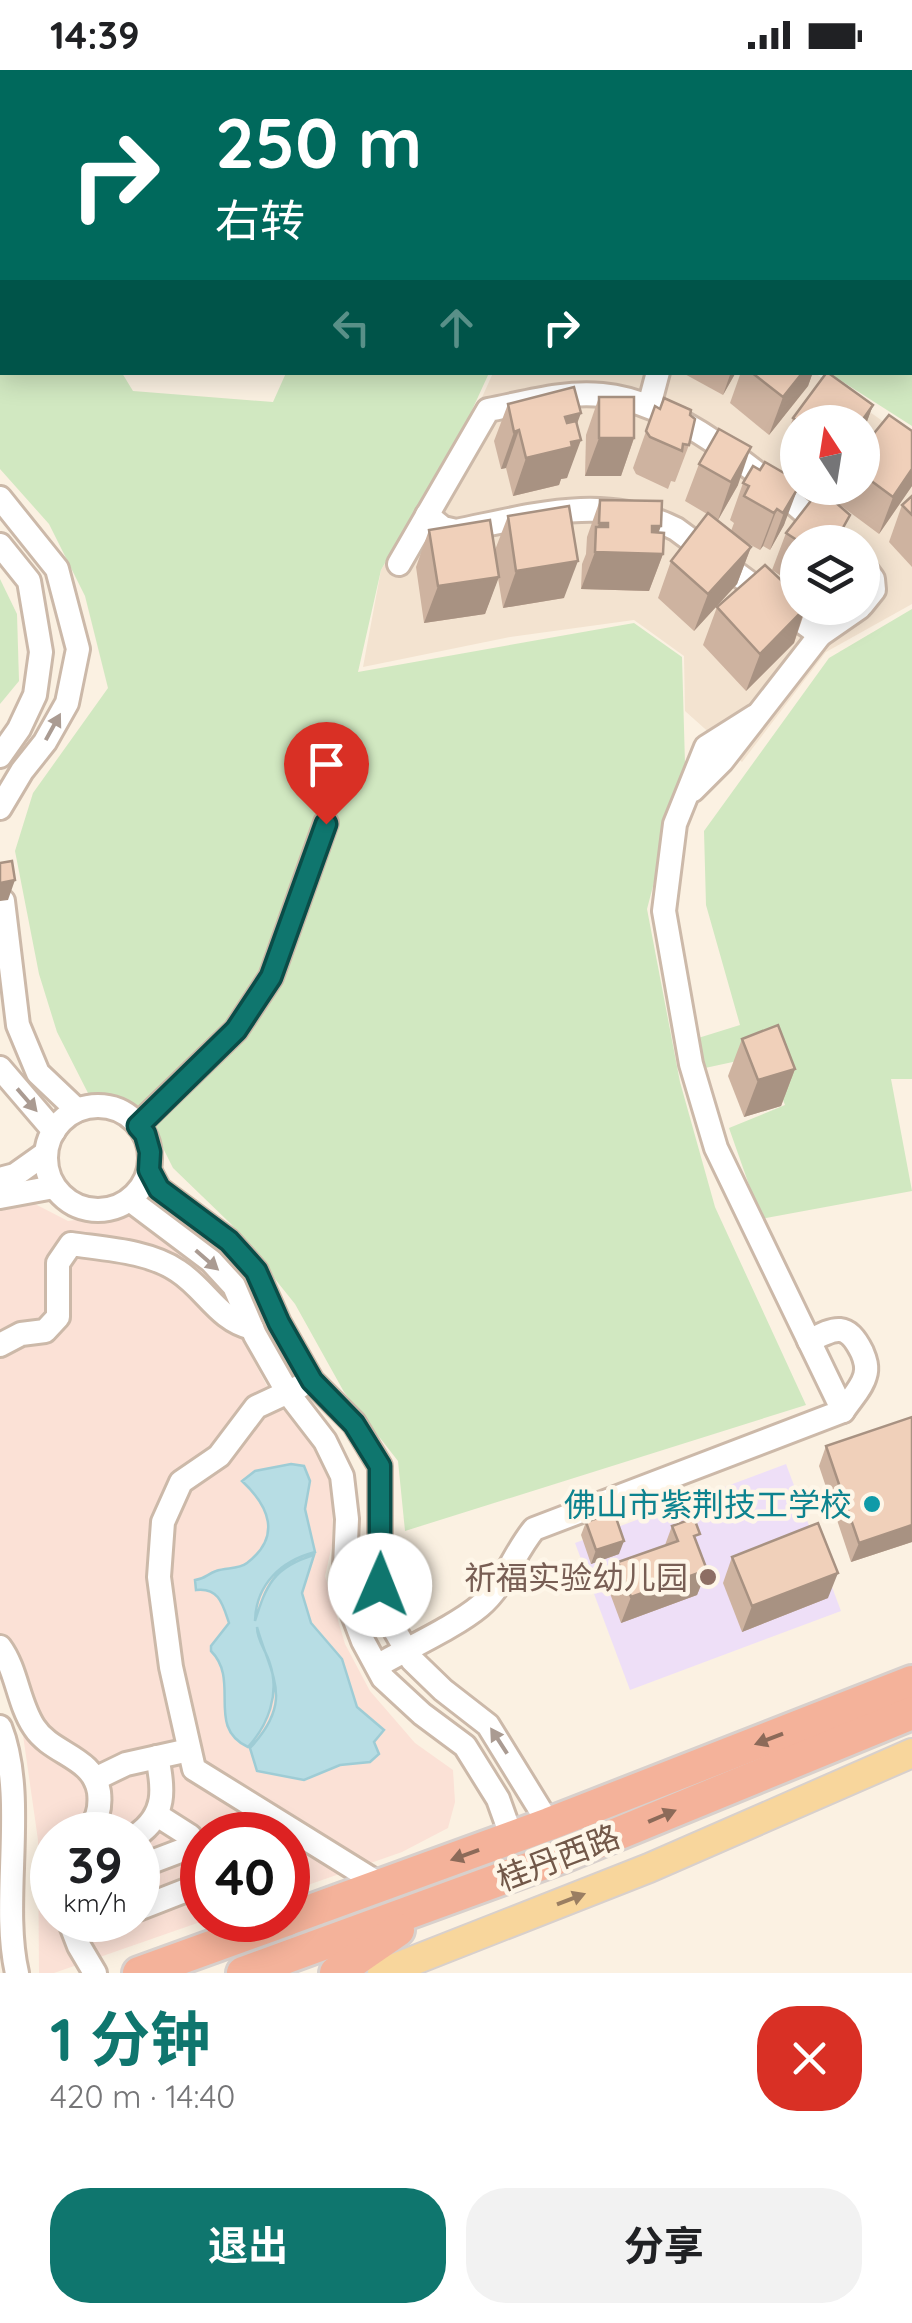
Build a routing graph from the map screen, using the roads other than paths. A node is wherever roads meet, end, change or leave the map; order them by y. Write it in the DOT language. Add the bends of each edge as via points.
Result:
graph roads {
  1 [pos="657,375"];
  2 [pos="649,406"];
  3 [pos="0,498"];
  4 [pos="427,516"];
  5 [pos="818,525"];
  6 [pos="0,545"];
  7 [pos="400,564"];
  8 [pos="834,625"];
  9 [pos="820,635"];
  10 [pos="0,756"];
  11 [pos="0,808"];
  12 [pos="326,824"];
  13 [pos="3,901"];
  14 [pos="0,1068"];
  15 [pos="77,1110"];
  16 [pos="138,1126"];
  17 [pos="50,1142"];
  18 [pos="149,1170"];
  19 [pos="0,1178"];
  20 [pos="54,1187"];
  21 [pos="0,1197"];
  22 [pos="130,1200"];
  23 [pos="252,1328"];
  24 [pos="809,1341"];
  25 [pos="0,1345"];
  26 [pos="312,1381"];
  27 [pos="288,1392"];
  28 [pos="844,1411"];
  29 [pos="0,1647"];
  30 [pos="406,1649"];
  31 [pos="377,1666"];
  32 [pos="912,1679"];
  33 [pos="864,1716"];
  34 [pos="912,1716"];
  35 [pos="0,1727"];
  36 [pos="189,1750"];
  37 [pos="912,1753"];
  38 [pos="157,1757"];
  39 [pos="95,1780"];
  40 [pos="98,1812"];
  41 [pos="158,1812"];
  42 [pos="549,1824"];
  43 [pos="512,1838"];
  44 [pos="381,1886"];
  45 [pos="436,1903"];
  46 [pos="310,1912"];
  47 [pos="78,1942"];
  48 [pos="226,1942"];
  49 [pos="17,1973"];
  50 [pos="95,1973"];
  51 [pos="139,1973"];
  52 [pos="243,1973"];
  53 [pos="336,1973"];
  54 [pos="382,1973"];
  1 -- 2 [label="street"];
  2 -- 4 [label="street" via="569,394 488,410"];
  2 -- 5 [label="street" via="735,457"];
  11 -- 3 [label="street, one-way" via="66,702 78,649 57,568"];
  4 -- 7 [label="street"];
  4 -- 9 [label="street" via="456,531 567,509 652,516"];
  6 -- 10 [label="street" via="29,581 41,652 35,695"];
  8 -- 9 [label="street"];
  9 -- 24 [label="street" via="687,796 675,824 664,911 691,1064 716,1148"];
  12 -- 16 [label="street" via="271,977 236,1030"];
  13 -- 15 [label="street" via="18,1026 38,1073"];
  14 -- 17 [label="street, one-way"];
  15 -- 16 [label="street" via="118,1110"];
  15 -- 17 [label="street" via="62,1120"];
  16 -- 18 [label="street" via="150,1152"];
  17 -- 19 [label="street" via="16,1176"];
  17 -- 20 [label="street" via="47,1171"];
  18 -- 22 [label="street"];
  18 -- 26 [label="street" via="159,1189 229,1241 256,1271"];
  20 -- 21 [label="street"];
  20 -- 22 [label="street" via="84,1209 102,1211"];
  22 -- 23 [label="street, one-way" via="211,1261 234,1286"];
  23 -- 25 [label="street" via="233,1323 178,1270 130,1253 71,1244 58,1263 58,1318 45,1331"];
  23 -- 27 [label="street"];
  24 -- 28 [label="street"];
  24 -- 28 [label="street" via="843,1329 854,1336 866,1374"];
  26 -- 27 [label="street"];
  26 -- 30 [label="street" via="354,1424 380,1466 380,1585"];
  27 -- 31 [label="street" via="326,1441 342,1476 344,1591"];
  27 -- 36 [label="street" via="256,1407 218,1456 182,1482 163,1522 160,1577"];
  28 -- 30 [label="street" via="534,1529 480,1606"];
  29 -- 39 [label="street" via="46,1744 89,1768"];
  30 -- 31 [label="street"];
  42 -- 30 [label="street, one-way" via="488,1725"];
  31 -- 43 [label="street" via="422,1714 466,1746"];
  32 -- 33 [label="highway"];
  33 -- 34 [label="highway"];
  33 -- 42 [label="highway, 桂丹西路, one-way"];
  45 -- 33 [label="highway, 桂丹西路, one-way" via="561,1857"];
  35 -- 49 [label="street" via="10,1774"];
  36 -- 38 [label="street"];
  36 -- 44 [label="street" via="194,1769"];
  54 -- 37 [label="main road, one-way" via="649,1868"];
  38 -- 39 [label="street"];
  38 -- 41 [label="street"];
  39 -- 40 [label="street"];
  42 -- 43 [label="highway, 桂丹西路"];
  43 -- 44 [label="highway, 桂丹西路, one-way"];
  44 -- 46 [label="highway, 桂丹西路"];
  45 -- 52 [label="highway, 桂丹西路"];
  45 -- 53 [label="highway"];
  47 -- 50 [label="street"];
  48 -- 51 [label="highway, 桂丹西路"];
}
